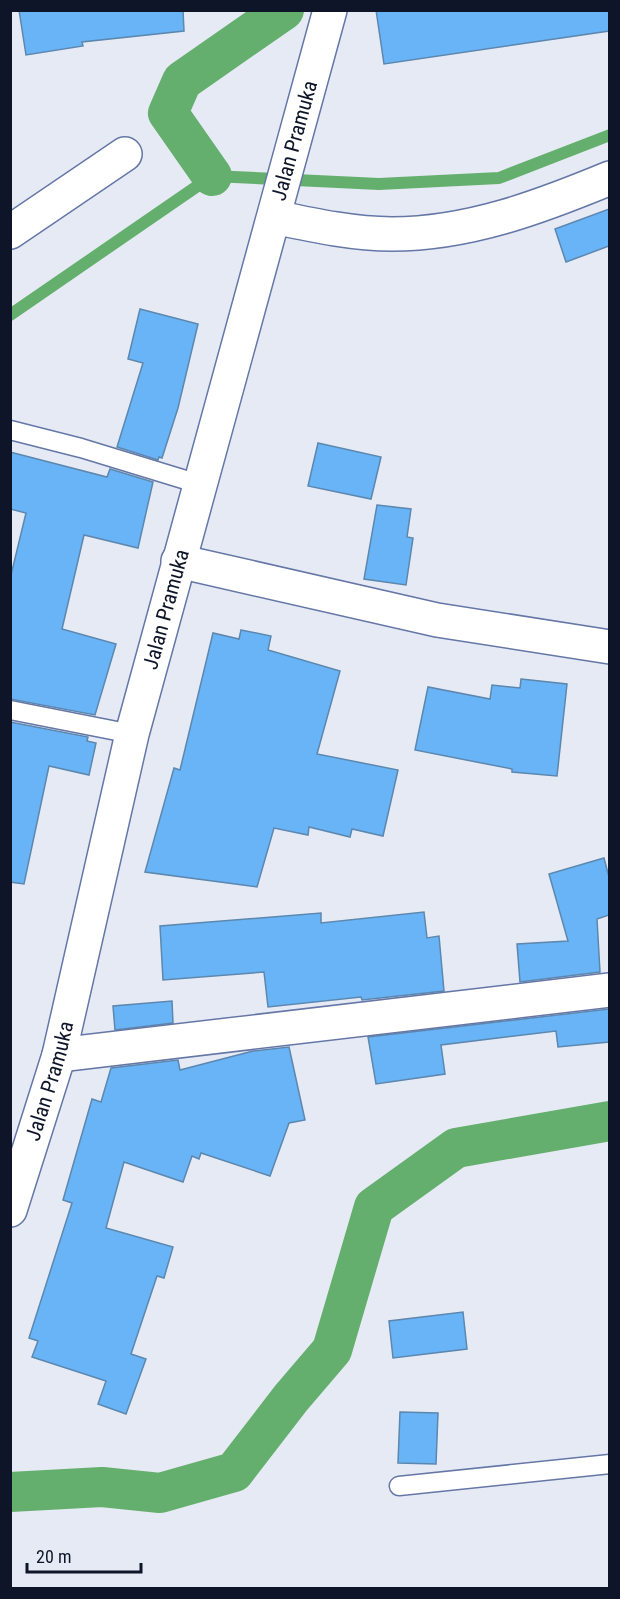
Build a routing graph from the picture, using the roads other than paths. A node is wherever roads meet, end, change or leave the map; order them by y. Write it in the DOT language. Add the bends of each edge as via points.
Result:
graph roads {
  1 [pos="330,10"];
  2 [pos="124,154"];
  3 [pos="609,178"];
  4 [pos="277,204"];
  5 [pos="10,232"];
  6 [pos="10,430"];
  7 [pos="199,484"];
  8 [pos="177,561"];
  9 [pos="609,647"];
  10 [pos="10,710"];
  11 [pos="132,734"];
  12 [pos="609,990"];
  13 [pos="59,1055"];
  14 [pos="10,1210"];
  15 [pos="609,1464"];
  16 [pos="399,1486"];
  1 -- 4 [label="street, Jalan Pramuka"];
  2 -- 5 [label="street"];
  3 -- 4 [label="street" via="545,205 457,229 392,234 325,228"];
  4 -- 7 [label="street, Jalan Pramuka"];
  6 -- 7 [label="lane"];
  7 -- 8 [label="street, Jalan Pramuka"];
  8 -- 9 [label="street" via="437,620"];
  8 -- 11 [label="street, Jalan Pramuka"];
  10 -- 11 [label="lane"];
  11 -- 13 [label="street, Jalan Pramuka"];
  12 -- 13 [label="street"];
  13 -- 14 [label="street, Jalan Pramuka"];
  15 -- 16 [label="lane"];
}
